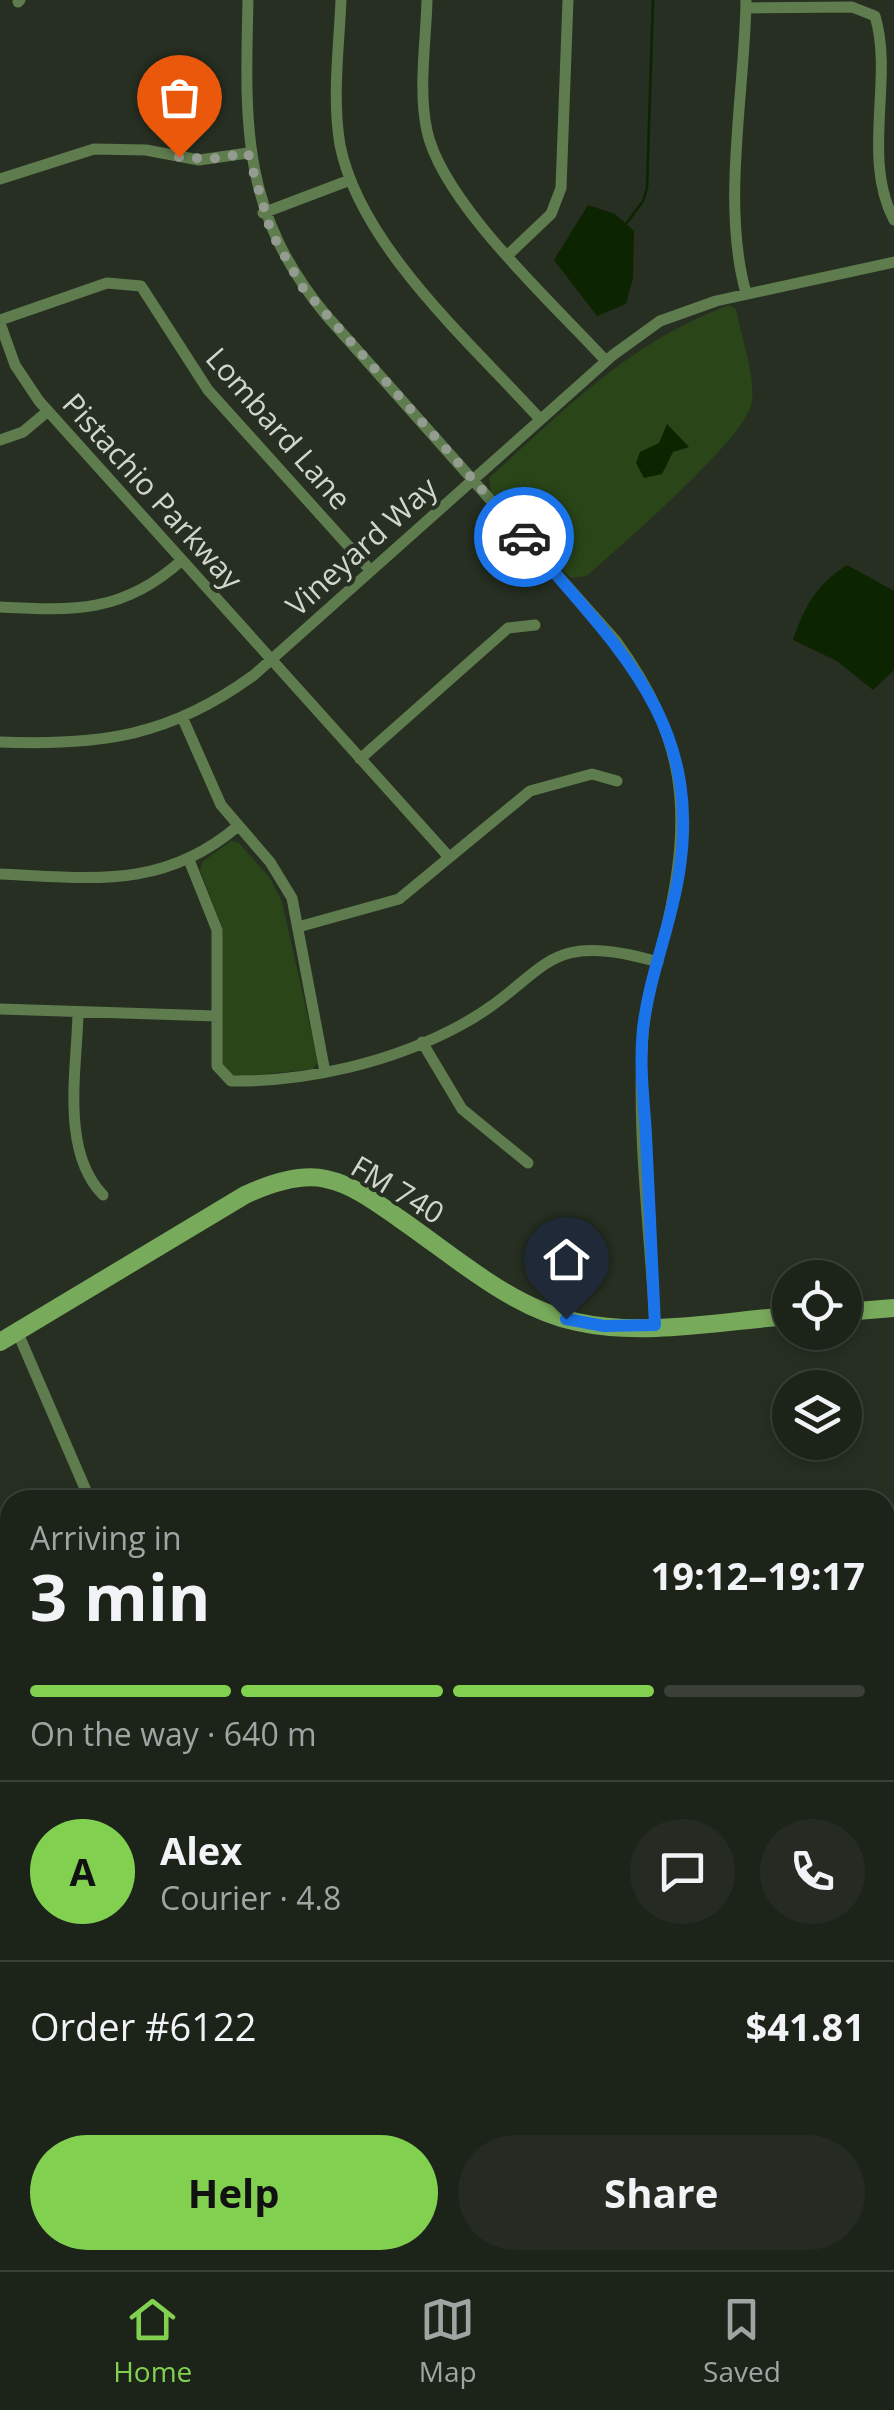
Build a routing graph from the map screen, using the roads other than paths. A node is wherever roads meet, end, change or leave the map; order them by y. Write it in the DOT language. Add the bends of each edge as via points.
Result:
graph roads {
  1 [pos="248,0"];
  2 [pos="340,0"];
  3 [pos="428,0"];
  4 [pos="568,0"];
  5 [pos="746,4"];
  6 [pos="248,153"];
  7 [pos="0,179"];
  8 [pos="350,180"];
  9 [pos="264,213"];
  10 [pos="894,220"];
  11 [pos="509,254"];
  12 [pos="894,262"];
  13 [pos="746,293"];
  14 [pos="0,322"];
  15 [pos="606,361"];
  16 [pos="48,411"];
  17 [pos="540,419"];
  18 [pos="0,440"];
  19 [pos="473,479"];
  20 [pos="182,560"];
  21 [pos="370,571"];
  22 [pos="0,607"];
  23 [pos="535,625"];
  24 [pos="271,660"];
  25 [pos="183,720"];
  26 [pos="0,742"];
  27 [pos="360,759"];
  28 [pos="618,781"];
  29 [pos="238,826"];
  30 [pos="449,858"];
  31 [pos="188,860"];
  32 [pos="0,874"];
  33 [pos="298,927"];
  34 [pos="658,962"];
  35 [pos="0,1009"];
  36 [pos="78,1013"];
  37 [pos="216,1016"];
  38 [pos="422,1042"];
  39 [pos="325,1072"];
  40 [pos="528,1163"];
  41 [pos="102,1195"];
  42 [pos="894,1308"];
  43 [pos="862,1311"];
  44 [pos="772,1317"];
  45 [pos="655,1325"];
  46 [pos="18,1331"];
  47 [pos="0,1342"];
  48 [pos="86,1490"];
  1 -- 6 [label="street"];
  2 -- 8 [label="street" via="338,126"];
  3 -- 11 [label="street" via="424,105 431,147 457,195"];
  4 -- 11 [label="street" via="561,188 551,214"];
  5 -- 10 [label="street" via="852,7 875,16 885,37 882,173"];
  5 -- 13 [label="street" via="736,216"];
  6 -- 7 [label="street" via="199,160 94,149"];
  6 -- 9 [label="street"];
  8 -- 9 [label="street"];
  8 -- 17 [label="street" via="383,242"];
  9 -- 19 [label="street" via="303,288"];
  11 -- 15 [label="street"];
  12 -- 13 [label="street, Vineyard Way"];
  13 -- 15 [label="street, Vineyard Way" via="660,321"];
  14 -- 16 [label="street, Pistachio Parkway" via="15,365"];
  14 -- 21 [label="street, Lombard Lane" via="107,283 141,286 208,390"];
  15 -- 17 [label="street, Vineyard Way"];
  16 -- 18 [label="street" via="24,432"];
  16 -- 20 [label="street, Pistachio Parkway"];
  17 -- 19 [label="street, Vineyard Way"];
  19 -- 21 [label="street, Vineyard Way"];
  19 -- 34 [label="street" via="616,642 647,686 669,735 684,822"];
  20 -- 22 [label="street" via="152,584 100,606"];
  20 -- 24 [label="street, Pistachio Parkway"];
  21 -- 24 [label="street, Vineyard Way"];
  23 -- 27 [label="street" via="508,628"];
  24 -- 25 [label="street, Vineyard Way"];
  24 -- 27 [label="street, Pistachio Parkway"];
  25 -- 26 [label="street, Vineyard Way" via="98,741"];
  25 -- 29 [label="street"];
  27 -- 30 [label="street, Pistachio Parkway"];
  28 -- 30 [label="street" via="592,774 530,790"];
  29 -- 31 [label="street"];
  29 -- 33 [label="street" via="286,887"];
  30 -- 33 [label="street" via="399,899"];
  31 -- 32 [label="street" via="130,877"];
  31 -- 37 [label="street" via="217,930"];
  33 -- 39 [label="street"];
  34 -- 38 [label="street" via="603,948 556,955 478,1015"];
  34 -- 45 [label="street" via="642,1058"];
  35 -- 36 [label="street"];
  36 -- 37 [label="street"];
  36 -- 41 [label="street" via="78,1142"];
  37 -- 39 [label="street" via="218,1066 226,1078 261,1082"];
  38 -- 39 [label="street"];
  38 -- 40 [label="street" via="462,1109"];
  42 -- 43 [label="main road"];
  44 -- 45 [label="main road, FM 740 / FM 740"];
  45 -- 46 [label="main road, FM 740 / FM 740" via="604,1326 535,1308 368,1197 310,1178 263,1187"];
  46 -- 47 [label="main road, FM 740 / FM 740"];
  46 -- 48 [label="street"];
}
